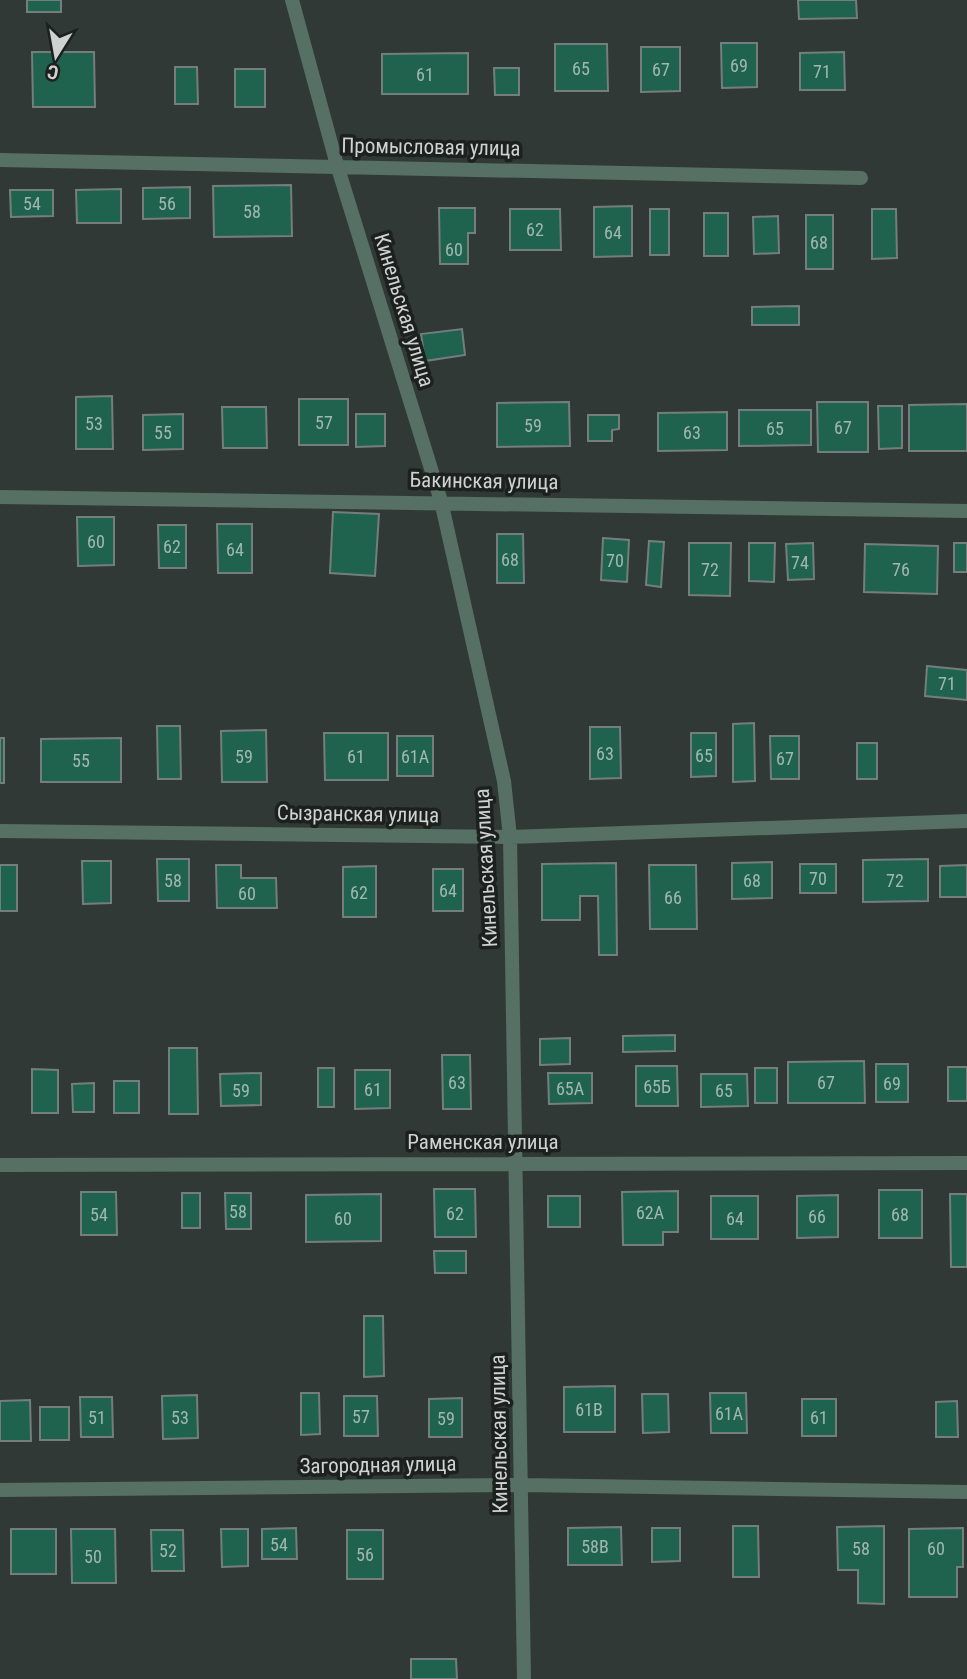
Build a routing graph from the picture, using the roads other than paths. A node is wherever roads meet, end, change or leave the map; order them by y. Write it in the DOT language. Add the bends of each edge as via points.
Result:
graph roads {
  1 [pos="292,0"];
  2 [pos="0,160"];
  3 [pos="337,165"];
  4 [pos="861,178"];
  5 [pos="0,497"];
  6 [pos="442,501"];
  7 [pos="967,511"];
  8 [pos="967,821"];
  9 [pos="0,831"];
  10 [pos="510,836"];
  11 [pos="514,1163"];
  12 [pos="967,1163"];
  13 [pos="0,1165"];
  14 [pos="521,1485"];
  15 [pos="0,1490"];
  16 [pos="967,1492"];
  17 [pos="524,1679"];
  1 -- 3 [label="street, Кинельская улица"];
  2 -- 3 [label="street, Промысловая улица"];
  3 -- 4 [label="street, Промысловая улица"];
  3 -- 6 [label="street, Кинельская улица"];
  5 -- 6 [label="street, Бакинская улица"];
  6 -- 7 [label="street, Бакинская улица"];
  6 -- 10 [label="street, Кинельская улица" via="504,781"];
  8 -- 10 [label="street, Сызранская улица"];
  9 -- 10 [label="street, Сызранская улица"];
  10 -- 11 [label="street, Кинельская улица"];
  11 -- 12 [label="street, Раменская улица"];
  11 -- 13 [label="street, Раменская улица"];
  11 -- 14 [label="street, Кинельская улица"];
  14 -- 15 [label="street, Загородная улица"];
  14 -- 16 [label="street, Загородная улица"];
  14 -- 17 [label="street, Кинельская улица"];
}
